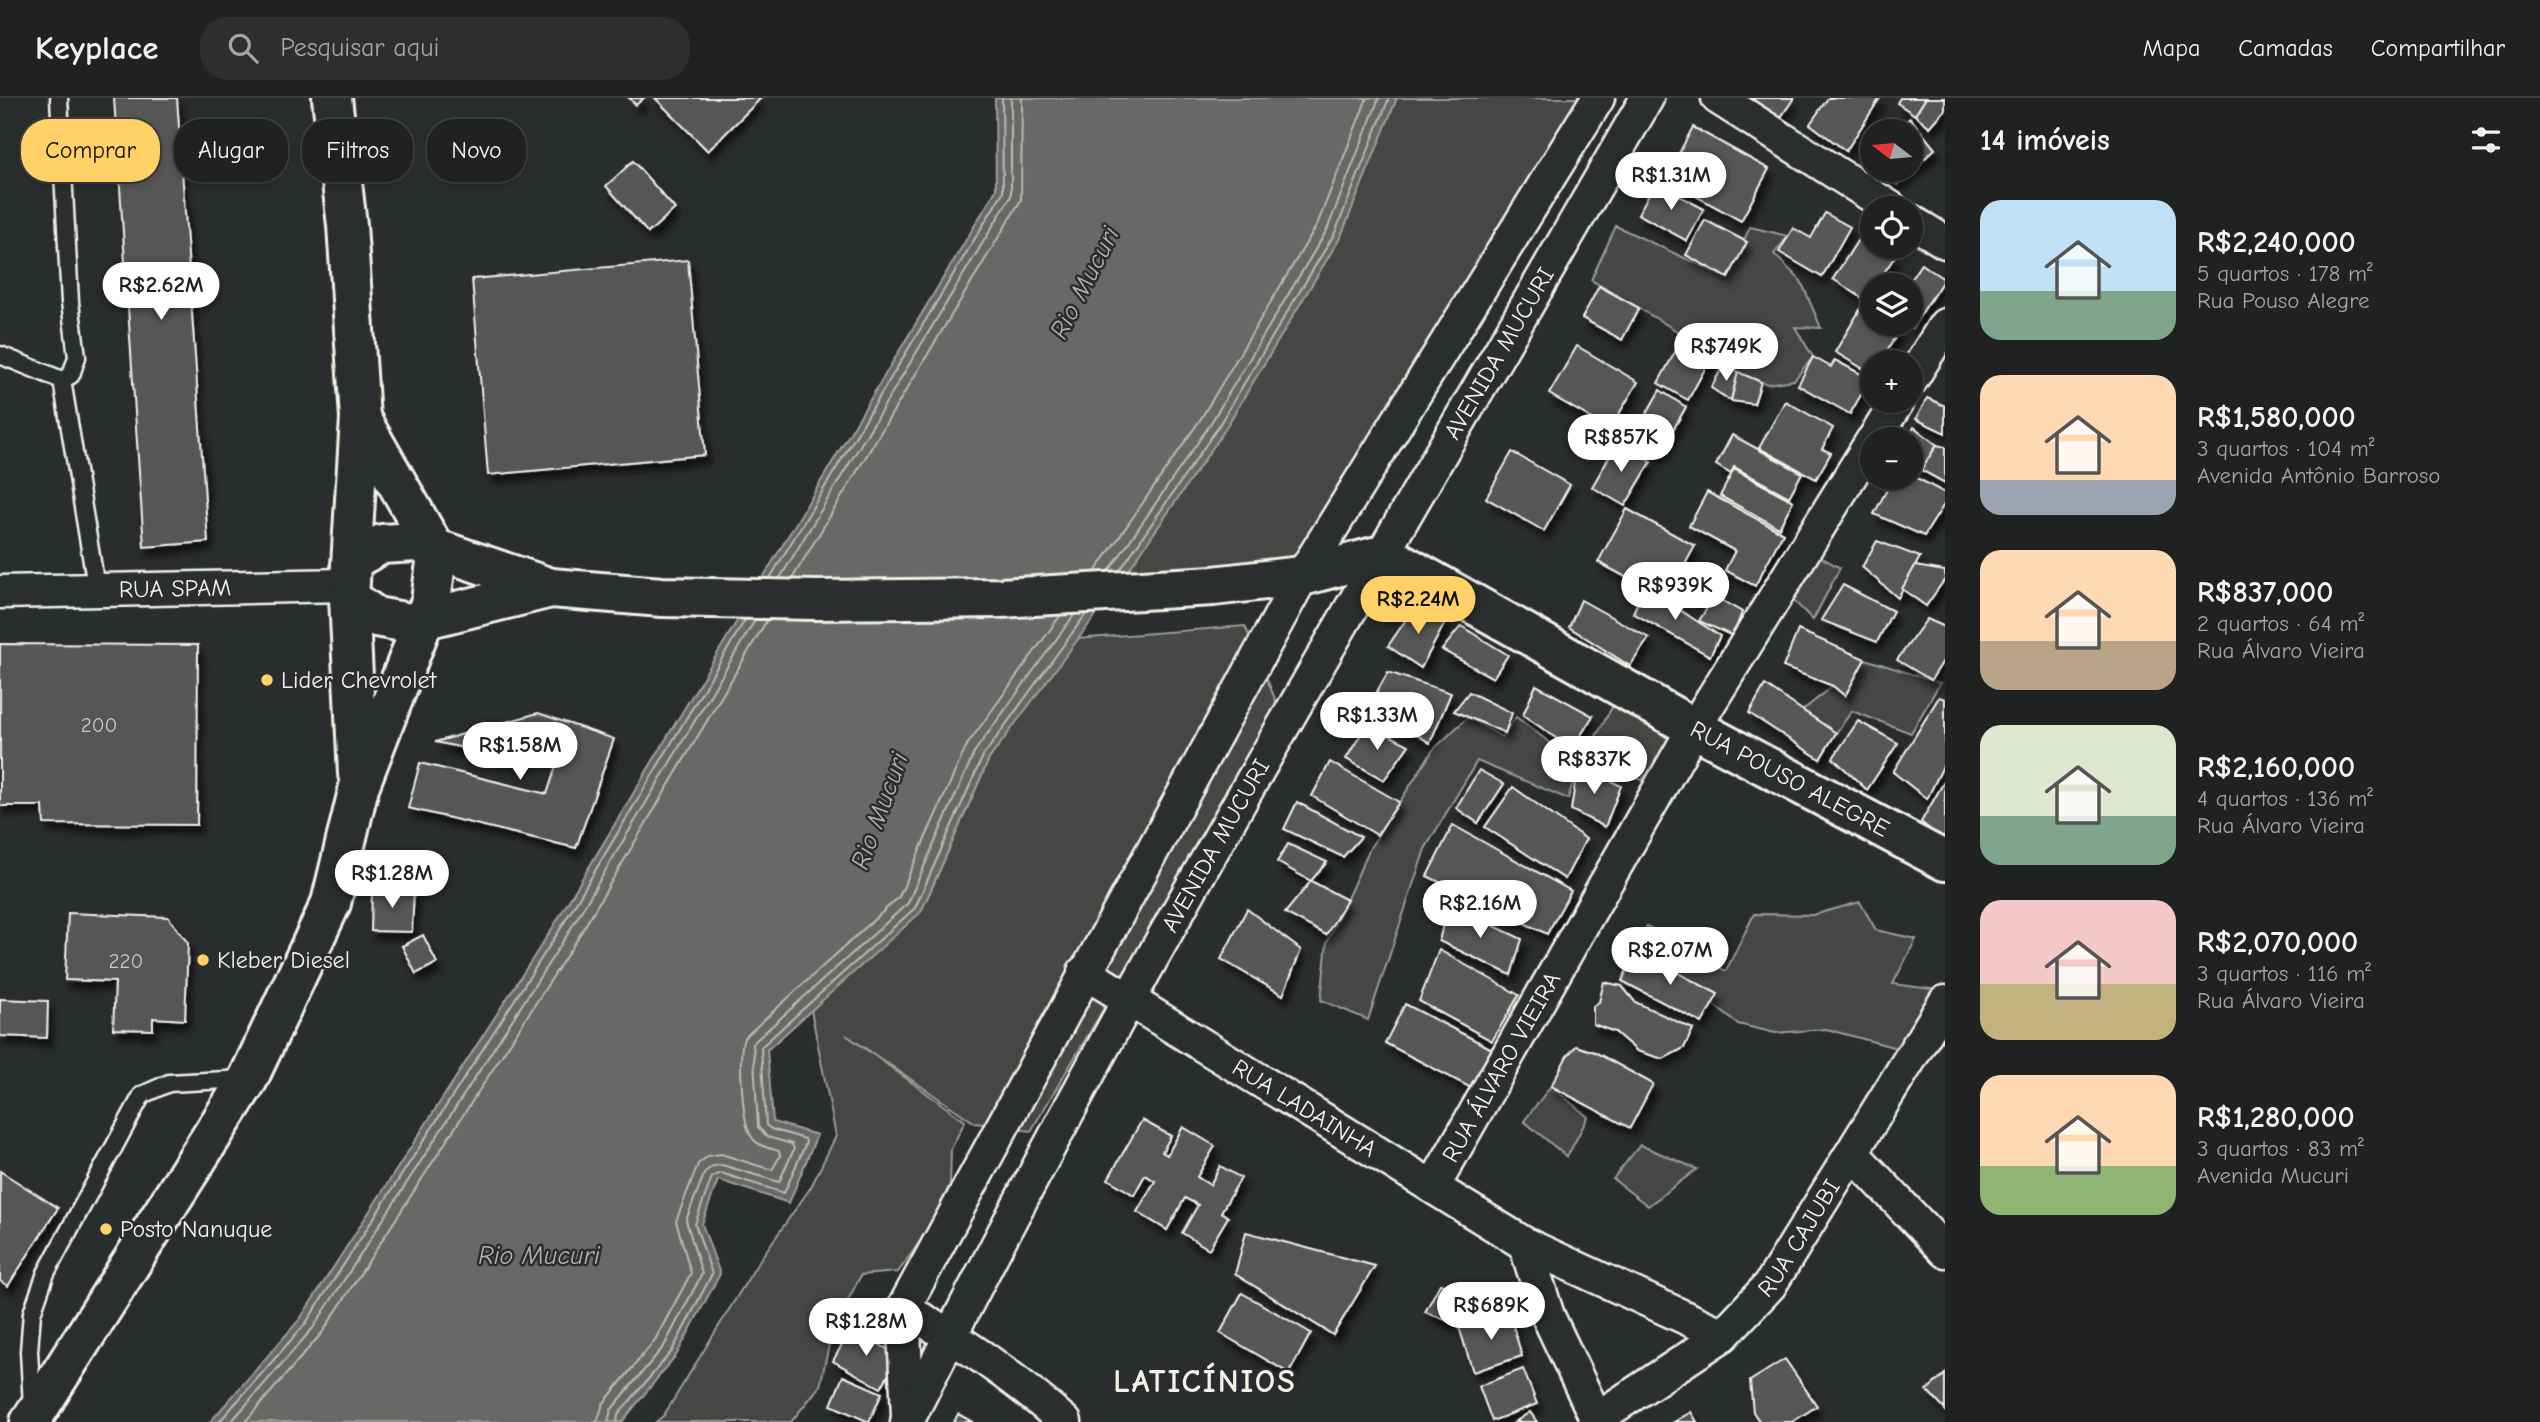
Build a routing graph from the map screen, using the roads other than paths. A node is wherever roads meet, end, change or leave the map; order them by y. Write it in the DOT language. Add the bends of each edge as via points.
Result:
graph roads {
  1 [pos="60,98"];
  2 [pos="332,98"];
  3 [pos="1598,98"];
  4 [pos="1647,98"];
  5 [pos="1718,98"];
  6 [pos="1872,196"];
  7 [pos="1923,228"];
  8 [pos="1945,242"];
  9 [pos="1945,325"];
  10 [pos="0,355"];
  11 [pos="1923,361"];
  12 [pos="62,380"];
  13 [pos="360,418"];
  14 [pos="1860,461"];
  15 [pos="1385,554"];
  16 [pos="433,563"];
  17 [pos="1302,576"];
  18 [pos="350,581"];
  19 [pos="551,588"];
  20 [pos="0,592"];
  21 [pos="97,592"];
  22 [pos="426,621"];
  23 [pos="1694,728"];
  24 [pos="359,786"];
  25 [pos="1945,861"];
  26 [pos="1084,972"];
  27 [pos="1130,997"];
  28 [pos="1945,1002"];
  29 [pos="248,1079"];
  30 [pos="1853,1154"];
  31 [pos="1433,1187"];
  32 [pos="1525,1244"];
  33 [pos="1945,1251"];
  34 [pos="903,1309"];
  35 [pos="950,1334"];
  36 [pos="1723,1335"];
  37 [pos="31,1420"];
  38 [pos="908,1421"];
  39 [pos="1597,1421"];
  40 [pos="1065,1422"];
  1 -- 12 [label="lane" via="77,357 71,375"];
  2 -- 13 [label="main road" via="348,225"];
  3 -- 17 [label="street, AVENIDA MUCURI"];
  4 -- 15 [label="street, AVENIDA MUCURI"];
  5 -- 6 [label="street"];
  7 -- 8 [label="street"];
  9 -- 11 [label="street"];
  10 -- 12 [label="lane"];
  12 -- 21 [label="lane"];
  13 -- 16 [label="main road"];
  13 -- 18 [label="main road"];
  14 -- 23 [label="street, RUA ÁLVARO VIEIRA"];
  15 -- 17 [label="main road"];
  15 -- 23 [label="main road, RUA POUSO ALEGRE"];
  15 -- 27 [label="street, AVENIDA MUCURI"];
  16 -- 18 [label="main road" via="408,542 382,544"];
  16 -- 19 [label="main road"];
  16 -- 22 [label="main road"];
  17 -- 19 [label="main road" via="1213,586 1000,598 662,597"];
  17 -- 26 [label="street, AVENIDA MUCURI"];
  18 -- 21 [label="street, RUA SPAM"];
  18 -- 22 [label="main road" via="376,617 393,622"];
  18 -- 24 [label="main road"];
  19 -- 22 [label="main road"];
  20 -- 21 [label="street, RUA SPAM"];
  22 -- 24 [label="main road"];
  23 -- 25 [label="main road, RUA POUSO ALEGRE"];
  23 -- 31 [label="street, RUA ÁLVARO VIEIRA"];
  24 -- 29 [label="main road" via="331,903"];
  26 -- 27 [label="street, RUA LADAINHA"];
  26 -- 34 [label="street, AVENIDA MUCURI"];
  27 -- 31 [label="street, RUA LADAINHA"];
  27 -- 35 [label="street, AVENIDA MUCURI"];
  28 -- 30 [label="street, RUA CAJUBI"];
  29 -- 37 [label="main road"];
  29 -- 37 [label="lane" via="169,1083 142,1096 46,1273 32,1313"];
  30 -- 33 [label="street"];
  30 -- 36 [label="street, RUA CAJUBI" via="1770,1285"];
  31 -- 32 [label="street, RUA LADAINHA"];
  32 -- 36 [label="street, RUA LADAINHA"];
  32 -- 39 [label="street" via="1548,1316"];
  34 -- 35 [label="street"];
  34 -- 38 [label="street, AVENIDA MUCURI"];
  35 -- 38 [label="street, AVENIDA MUCURI"];
  35 -- 40 [label="street"];
  36 -- 39 [label="street, RUA CAJUBI"];
}
